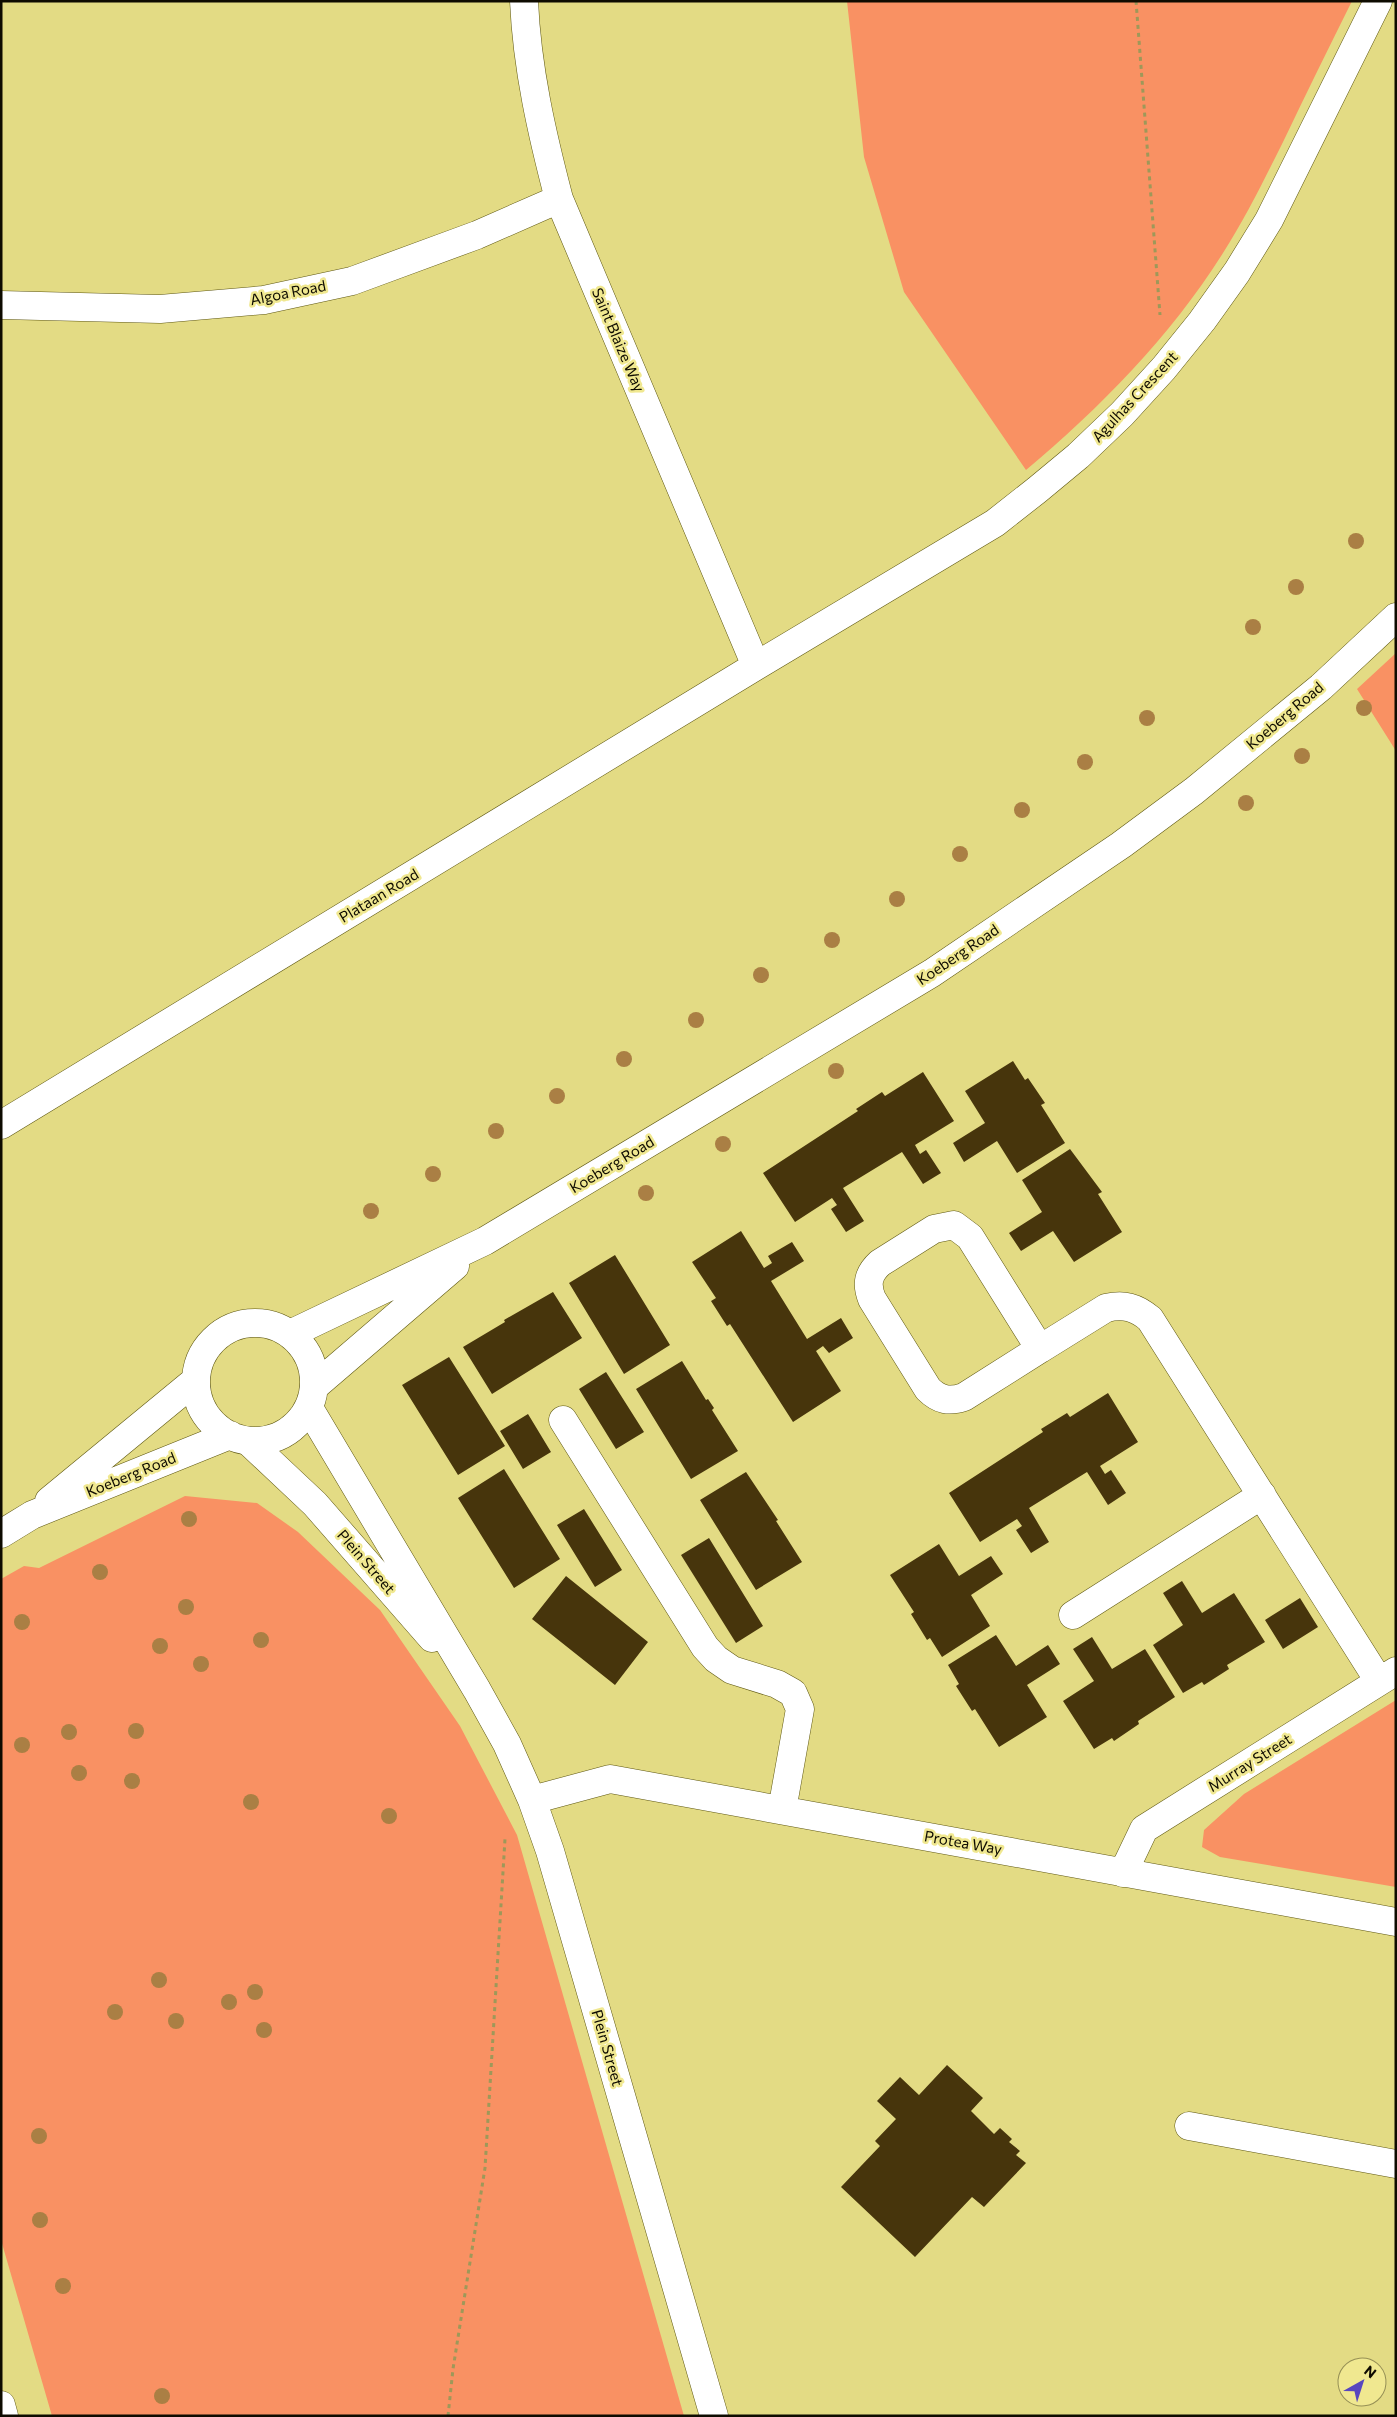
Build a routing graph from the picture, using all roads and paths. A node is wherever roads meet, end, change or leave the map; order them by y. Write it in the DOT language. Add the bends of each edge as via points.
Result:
graph roads {
  1 [pos="524,1"];
  2 [pos="1136,1"];
  3 [pos="1378,1"];
  4 [pos="560,200"];
  5 [pos="1,305"];
  6 [pos="1164,368"];
  7 [pos="1396,618"];
  8 [pos="756,666"];
  9 [pos="1,1125"];
  10 [pos="485,1241"];
  11 [pos="290,1334"];
  12 [pos="1040,1349"];
  13 [pos="196,1380"];
  14 [pos="312,1397"];
  15 [pos="563,1420"];
  16 [pos="239,1438"];
  17 [pos="1262,1495"];
  18 [pos="32,1515"];
  19 [pos="1,1534"];
  20 [pos="1073,1614"];
  21 [pos="1387,1676"];
  22 [pos="477,1690"];
  23 [pos="532,1800"];
  24 [pos="782,1810"];
  25 [pos="505,1835"];
  26 [pos="1124,1872"];
  27 [pos="1396,1922"];
  28 [pos="1189,2126"];
  29 [pos="1396,2164"];
  30 [pos="1,2405"];
  31 [pos="4,2416"];
  32 [pos="448,2416"];
  33 [pos="714,2416"];
  1 -- 4 [label="street, Saint Blaize Way" via="531,78 543,140"];
  2 -- 6 [label="path"];
  3 -- 6 [label="street, Agulhas Crescent" via="1269,220 1237,272"];
  4 -- 5 [label="street, Algoa Road" via="352,281 264,300 160,309"];
  4 -- 8 [label="street, Saint Blaize Way"];
  6 -- 8 [label="street, Agulhas Crescent" via="1078,456 995,523"];
  7 -- 10 [label="street, Koeberg Road" via="1321,687 1194,791 1121,845 932,973"];
  8 -- 9 [label="street, Plataan Road"];
  10 -- 11 [label="street, Koeberg Road"];
  10 -- 14 [label="street, Koeberg Road"];
  11 -- 13 [label="street" via="256,1322 229,1328 203,1353"];
  11 -- 14 [label="street" via="310,1357"];
  12 -- 12 [label="street" via="964,1397 945,1400 936,1396 928,1389 872,1299 868,1289 872,1270 934,1229 954,1226 970,1237"];
  12 -- 17 [label="street" via="1106,1308 1131,1307 1142,1312 1157,1328"];
  13 -- 16 [label="street" via="202,1408 213,1424"];
  13 -- 18 [label="street, Koeberg Road"];
  14 -- 16 [label="street" via="298,1423 284,1434 266,1440"];
  14 -- 22 [label="street, Plein Street"];
  15 -- 24 [label="street" via="705,1647 732,1670 777,1684 793,1693 800,1709"];
  16 -- 18 [label="street, Koeberg Road"];
  16 -- 22 [label="street, Plein Street" via="315,1504"];
  17 -- 20 [label="street"];
  17 -- 21 [label="street"];
  18 -- 19 [label="street, Koeberg Road"];
  21 -- 26 [label="street, Murray Street" via="1144,1829"];
  22 -- 23 [label="street, Plein Street" via="507,1744"];
  23 -- 24 [label="street, Protea Way" via="610,1779"];
  23 -- 33 [label="street, Plein Street" via="550,1851"];
  24 -- 26 [label="street, Protea Way"];
  25 -- 32 [label="path" via="485,2168"];
  26 -- 27 [label="street, Protea Way"];
  28 -- 29 [label="street"];
  30 -- 31 [label="street"];
}
